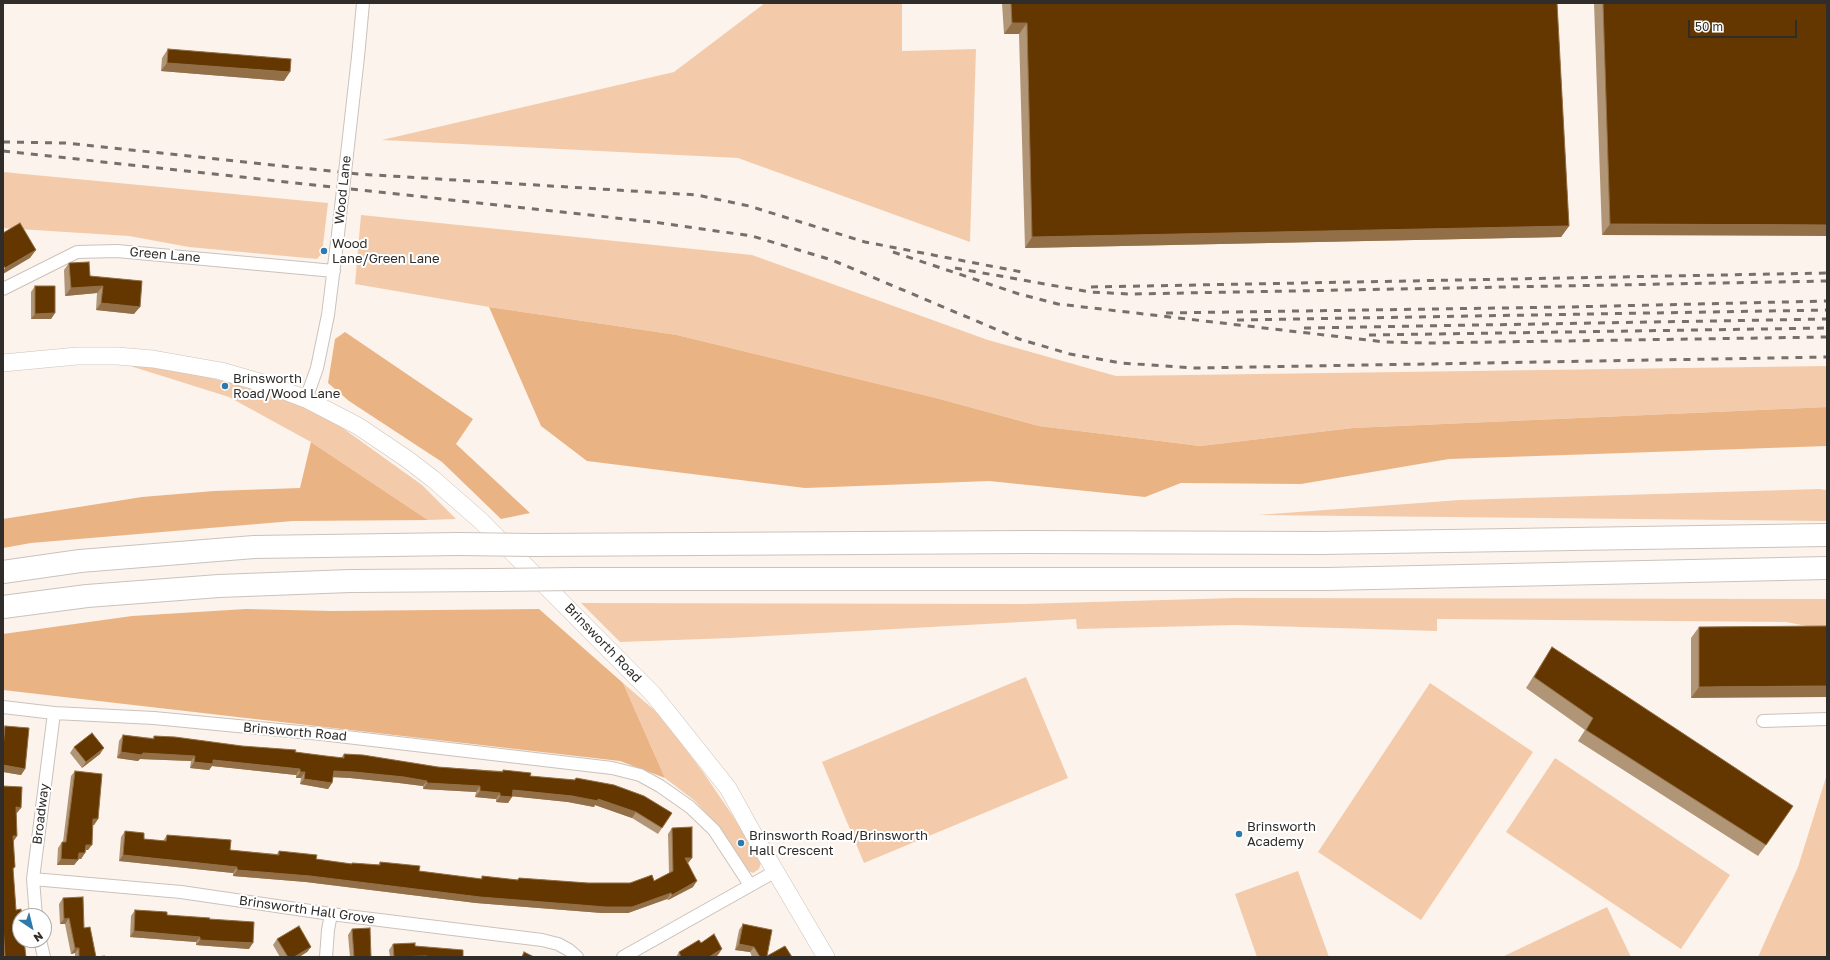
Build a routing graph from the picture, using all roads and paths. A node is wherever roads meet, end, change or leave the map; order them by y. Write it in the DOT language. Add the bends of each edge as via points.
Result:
graph roads {
  1 [pos="363,3"];
  2 [pos="334,271"];
  3 [pos="3,289"];
  4 [pos="3,363"];
  5 [pos="306,399"];
  6 [pos="1827,535"];
  7 [pos="1827,568"];
  8 [pos="3,572"];
  9 [pos="3,607"];
  10 [pos="3,707"];
  11 [pos="54,713"];
  12 [pos="1827,719"];
  13 [pos="1763,721"];
  14 [pos="776,871"];
  15 [pos="33,879"];
  16 [pos="750,885"];
  17 [pos="35,908"];
  18 [pos="331,914"];
  19 [pos="326,957"];
  20 [pos="577,957"];
  21 [pos="623,957"];
  22 [pos="826,957"];
  1 -- 2 [label="street, Wood Lane, bridge"];
  2 -- 3 [label="street, Green Lane" via="117,251 77,252"];
  2 -- 5 [label="street, Wood Lane" via="324,337"];
  4 -- 5 [label="main road, Brinsworth Road" via="77,356 153,359 221,371"];
  5 -- 14 [label="main road, Brinsworth Road" via="364,429 433,479 528,567 653,694 694,744 728,788"];
  6 -- 8 [label="highway, bridge" via="1321,543 458,544 254,547 80,561"];
  7 -- 9 [label="highway, bridge" via="1327,579 350,581 219,586 88,596"];
  10 -- 11 [label="street, Brinsworth Road"];
  11 -- 15 [label="street, Broadway"];
  11 -- 16 [label="street, Brinsworth Road" via="154,718 321,734 612,768 640,775 690,807 714,830"];
  12 -- 13 [label="street"];
  14 -- 16 [label="street"];
  14 -- 22 [label="main road, Brinsworth Road"];
  15 -- 17 [label="street, Broadway"];
  15 -- 18 [label="street, Brinsworth Hall Grove" via="181,892"];
  16 -- 21 [label="street"];
  18 -- 19 [label="street"];
  18 -- 20 [label="street, Brinsworth Hall Grove" via="542,940 558,944"];
}
